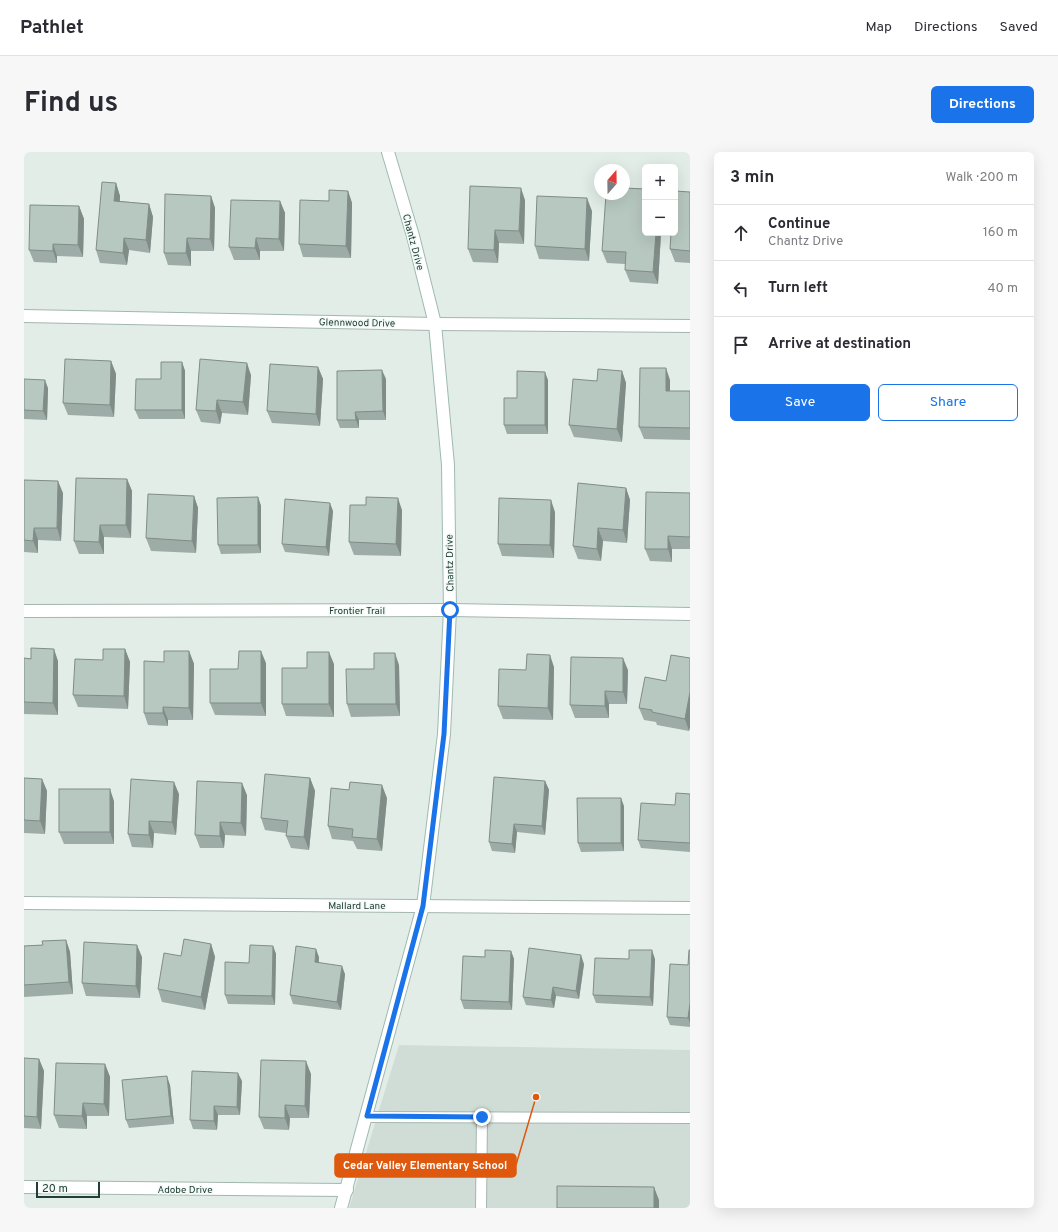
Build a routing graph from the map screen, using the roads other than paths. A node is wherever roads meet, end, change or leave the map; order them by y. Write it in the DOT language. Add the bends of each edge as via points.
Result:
graph roads {
  1 [pos="388,152"];
  2 [pos="24,316"];
  3 [pos="435,324"];
  4 [pos="690,326"];
  5 [pos="450,610"];
  6 [pos="24,611"];
  7 [pos="690,614"];
  8 [pos="24,903"];
  9 [pos="423,906"];
  10 [pos="690,908"];
  11 [pos="367,1116"];
  12 [pos="482,1117"];
  13 [pos="690,1118"];
  14 [pos="24,1187"];
  15 [pos="347,1190"];
  16 [pos="341,1208"];
  17 [pos="481,1208"];
  1 -- 3 [label="street, Chantz Drive"];
  2 -- 3 [label="street, Glennwood Drive"];
  3 -- 4 [label="street, Glennwood Drive"];
  3 -- 5 [label="street, Chantz Drive" via="448,465"];
  5 -- 6 [label="street, Frontier Trail"];
  5 -- 7 [label="street, Frontier Trail"];
  5 -- 9 [label="street, Chantz Drive" via="444,734"];
  8 -- 9 [label="street, Mallard Lane"];
  9 -- 10 [label="street, Mallard Lane"];
  9 -- 11 [label="street, Chantz Drive"];
  11 -- 12 [label="lane"];
  11 -- 15 [label="street, Chantz Drive"];
  12 -- 13 [label="lane"];
  12 -- 17 [label="lane"];
  14 -- 15 [label="street, Adobe Drive"];
  15 -- 16 [label="street, Chantz Drive"];
}
